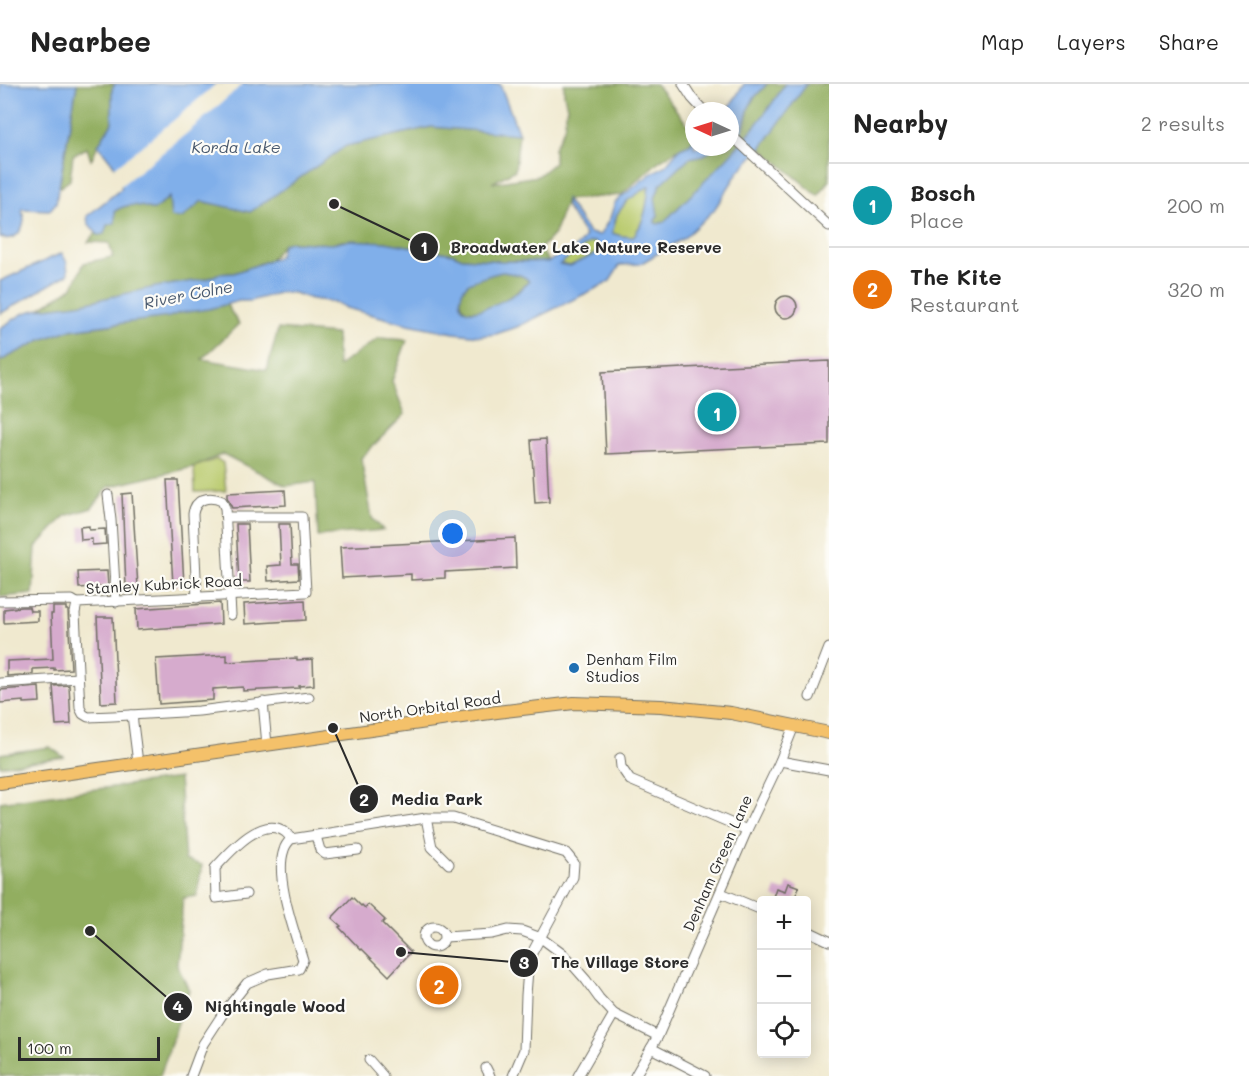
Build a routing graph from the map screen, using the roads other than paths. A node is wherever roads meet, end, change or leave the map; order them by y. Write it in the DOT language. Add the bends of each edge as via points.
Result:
graph roads {
  1 [pos="682,84"];
  2 [pos="696,102"];
  3 [pos="739,142"];
  4 [pos="829,226"];
  5 [pos="108,495"];
  6 [pos="226,518"];
  7 [pos="230,596"];
  8 [pos="197,598"];
  9 [pos="0,601"];
  10 [pos="116,602"];
  11 [pos="76,603"];
  12 [pos="231,615"];
  13 [pos="829,648"];
  14 [pos="78,678"];
  15 [pos="0,683"];
  16 [pos="309,697"];
  17 [pos="810,697"];
  18 [pos="263,702"];
  19 [pos="132,715"];
  20 [pos="794,726"];
  21 [pos="829,733"];
  22 [pos="267,745"];
  23 [pos="620,758"];
  24 [pos="780,761"];
  25 [pos="138,763"];
  26 [pos="829,770"];
  27 [pos="0,783"];
  28 [pos="426,818"];
  29 [pos="747,830"];
  30 [pos="316,836"];
  31 [pos="291,839"];
  32 [pos="358,850"];
  33 [pos="449,864"];
  34 [pos="721,893"];
  35 [pos="246,894"];
  36 [pos="757,908"];
  37 [pos="811,932"];
  38 [pos="445,938"];
  39 [pos="541,938"];
  40 [pos="829,941"];
  41 [pos="614,1014"];
  42 [pos="658,1036"];
  43 [pos="651,1048"];
  44 [pos="369,1060"];
  45 [pos="191,1076"];
  46 [pos="383,1076"];
  47 [pos="513,1076"];
  48 [pos="578,1076"];
  49 [pos="635,1076"];
  50 [pos="705,1076"];
  1 -- 2 [label="street"];
  3 -- 4 [label="street"];
  5 -- 10 [label="street"];
  6 -- 7 [label="street"];
  6 -- 7 [label="street, Stanley Kubrick Road" via="302,517 306,592"];
  6 -- 8 [label="street" via="222,501 215,498 194,506"];
  7 -- 8 [label="street, Stanley Kubrick Road"];
  7 -- 12 [label="street"];
  8 -- 10 [label="street, Stanley Kubrick Road"];
  9 -- 11 [label="street"];
  10 -- 11 [label="street, Stanley Kubrick Road"];
  11 -- 14 [label="street, Stanley Kubrick Road"];
  13 -- 17 [label="street"];
  14 -- 15 [label="street"];
  14 -- 19 [label="street, Stanley Kubrick Road" via="83,714"];
  16 -- 18 [label="street, Stanley Kubrick Road"];
  18 -- 19 [label="street, Stanley Kubrick Road"];
  18 -- 22 [label="street"];
  19 -- 25 [label="street"];
  20 -- 21 [label="main road, North Orbital Road"];
  20 -- 22 [label="main road, North Orbital Road" via="684,708 574,703"];
  20 -- 24 [label="street, Denham Green Lane"];
  22 -- 25 [label="main road, North Orbital Road"];
  23 -- 29 [label="street" via="630,780"];
  24 -- 26 [label="street"];
  24 -- 29 [label="street, Denham Green Lane"];
  25 -- 27 [label="main road, North Orbital Road"];
  28 -- 30 [label="street"];
  28 -- 33 [label="street" via="432,847"];
  28 -- 39 [label="street" via="453,818 566,853 574,863 573,877"];
  29 -- 34 [label="street, Denham Green Lane"];
  30 -- 31 [label="street"];
  30 -- 32 [label="street" via="325,854"];
  31 -- 35 [label="street" via="274,827 255,831 215,868 216,898"];
  31 -- 45 [label="street" via="281,863 285,900 303,960 298,969 268,974 247,983 203,1044"];
  34 -- 36 [label="street"];
  34 -- 42 [label="street, Denham Green Lane"];
  37 -- 40 [label="street"];
  38 -- 39 [label="street" via="508,930"];
  39 -- 41 [label="street" via="564,955"];
  39 -- 47 [label="street" via="528,970 524,1050"];
  41 -- 42 [label="street"];
  41 -- 48 [label="street"];
  42 -- 43 [label="street, Denham Green Lane"];
  43 -- 49 [label="street, Denham Green Lane"];
  43 -- 50 [label="street"];
  44 -- 46 [label="street"];
}
